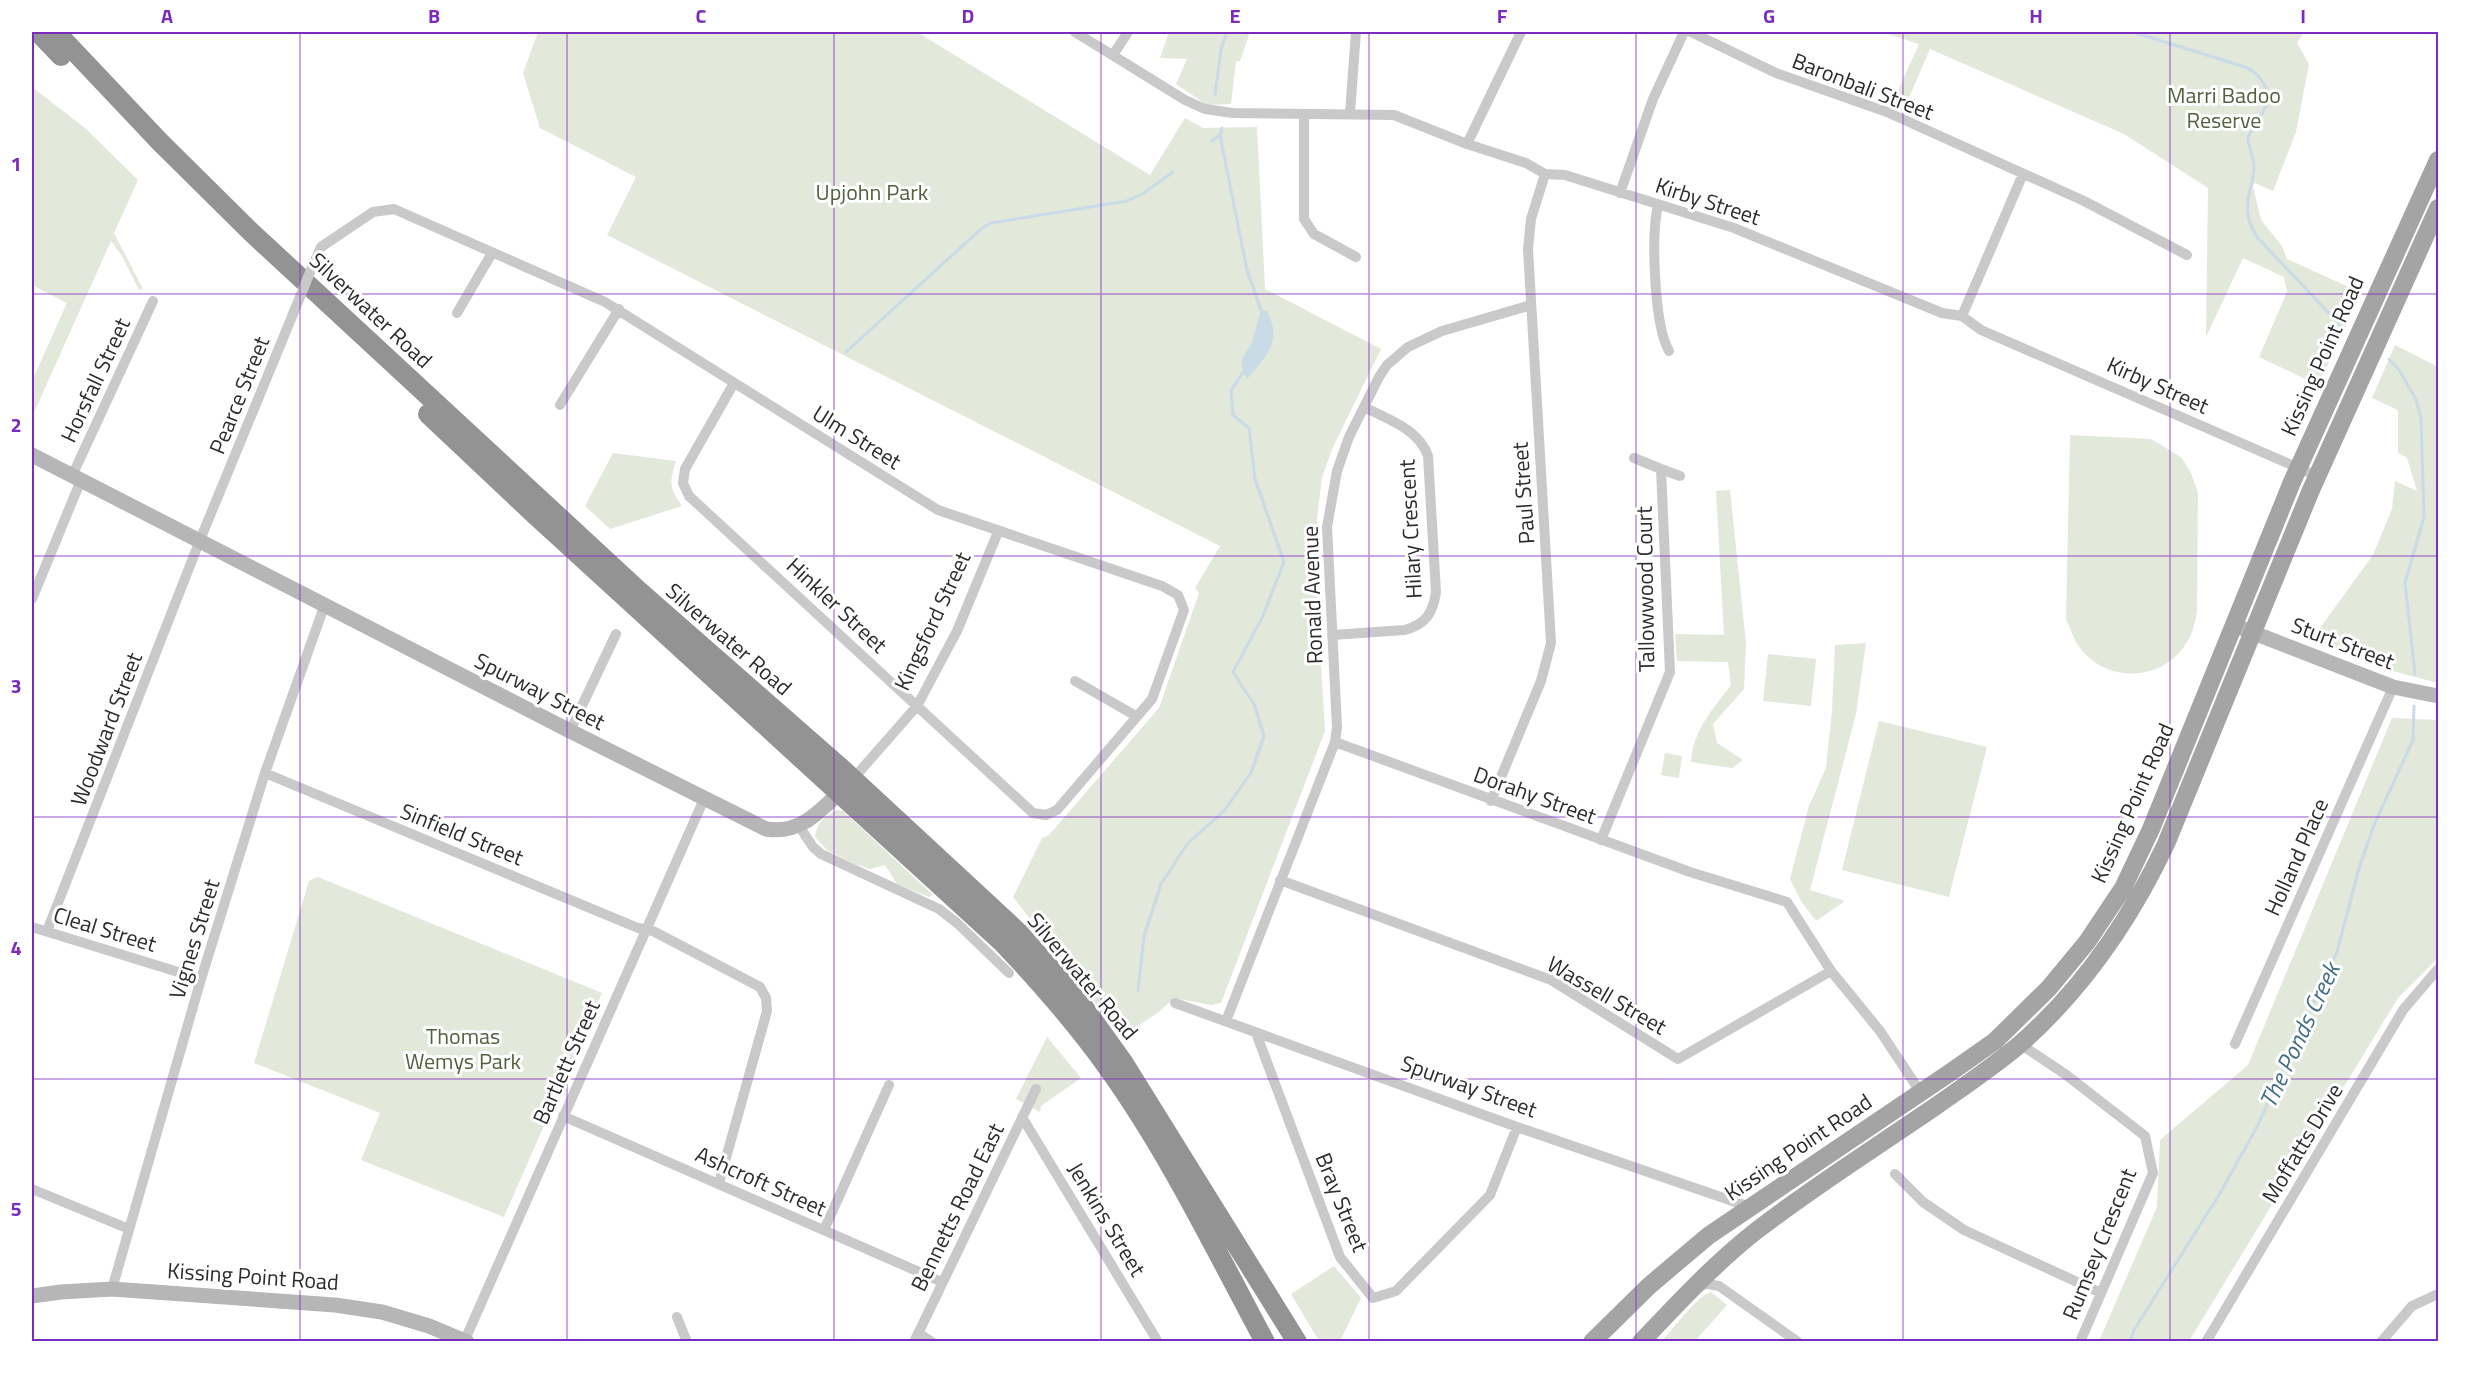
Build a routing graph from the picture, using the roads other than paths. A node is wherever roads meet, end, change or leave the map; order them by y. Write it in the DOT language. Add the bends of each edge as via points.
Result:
graph roads {
  1 [pos="38,32"];
  2 [pos="56,32"];
  3 [pos="1075,32"];
  4 [pos="1128,32"];
  5 [pos="1356,32"];
  6 [pos="1521,32"];
  7 [pos="1684,32"];
  8 [pos="1690,32"];
  9 [pos="1113,55"];
  10 [pos="116,106"];
  11 [pos="1350,113"];
  12 [pos="1304,115"];
  13 [pos="1467,144"];
  14 [pos="2439,160"];
  15 [pos="1545,174"];
  16 [pos="2023,174"];
  17 [pos="1620,193"];
  18 [pos="1658,205"];
  19 [pos="2439,208"];
  20 [pos="492,253"];
  21 [pos="2187,255"];
  22 [pos="1356,257"];
  23 [pos="313,265"];
  24 [pos="153,301"];
  25 [pos="1531,305"];
  26 [pos="619,309"];
  27 [pos="457,313"];
  28 [pos="1962,316"];
  29 [pos="1669,351"];
  30 [pos="734,383"];
  31 [pos="560,405"];
  32 [pos="1364,407"];
  33 [pos="32,455"];
  34 [pos="1634,458"];
  35 [pos="2298,468"];
  36 [pos="1661,469"];
  37 [pos="1680,476"];
  38 [pos="2317,476"];
  39 [pos="77,478"];
  40 [pos="998,532"];
  41 [pos="201,540"];
  42 [pos="32,599"];
  43 [pos="325,604"];
  44 [pos="2233,625"];
  45 [pos="2253,633"];
  46 [pos="616,634"];
  47 [pos="1332,635"];
  48 [pos="1075,681"];
  49 [pos="2393,687"];
  50 [pos="2439,696"];
  51 [pos="917,706"];
  52 [pos="1136,716"];
  53 [pos="570,731"];
  54 [pos="1335,742"];
  55 [pos="265,773"];
  56 [pos="853,779"];
  57 [pos="838,793"];
  58 [pos="704,799"];
  59 [pos="1491,801"];
  60 [pos="1057,810"];
  61 [pos="799,826"];
  62 [pos="1601,840"];
  63 [pos="1280,880"];
  64 [pos="32,927"];
  65 [pos="645,930"];
  66 [pos="47,931"];
  67 [pos="2439,969"];
  68 [pos="1832,971"];
  69 [pos="1009,973"];
  70 [pos="201,979"];
  71 [pos="1175,1003"];
  72 [pos="1226,1021"];
  73 [pos="1256,1033"];
  74 [pos="2020,1044"];
  75 [pos="2235,1044"];
  76 [pos="889,1085"];
  77 [pos="1036,1089"];
  78 [pos="1921,1093"];
  79 [pos="563,1116"];
  80 [pos="1022,1117"];
  81 [pos="1516,1127"];
  82 [pos="1895,1174"];
  83 [pos="719,1183"];
  84 [pos="32,1189"];
  85 [pos="1750,1207"];
  86 [pos="129,1229"];
  87 [pos="824,1230"];
  88 [pos="942,1281"];
  89 [pos="1692,1288"];
  90 [pos="112,1289"];
  91 [pos="2101,1293"];
  92 [pos="2439,1294"];
  93 [pos="32,1296"];
  94 [pos="677,1317"];
  95 [pos="916,1337"];
  96 [pos="465,1341"];
  97 [pos="687,1341"];
  98 [pos="699,1341"];
  99 [pos="932,1341"];
  100 [pos="1158,1341"];
  101 [pos="1264,1341"];
  102 [pos="1297,1341"];
  103 [pos="1592,1341"];
  104 [pos="1641,1341"];
  105 [pos="1798,1341"];
  106 [pos="2080,1341"];
  107 [pos="2206,1341"];
  108 [pos="2381,1341"];
  1 -- 10 [label="highway, Silverwater Road"];
  2 -- 10 [label="highway, Silverwater Road"];
  3 -- 9 [label="street, Kirby Street"];
  4 -- 9 [label="street"];
  5 -- 11 [label="street"];
  6 -- 13 [label="street"];
  7 -- 17 [label="street" via="1653,99"];
  8 -- 16 [label="street, Baronbali Street" via="1776,73 1887,112"];
  9 -- 12 [label="street, Kirby Street" via="1205,109"];
  10 -- 56 [label="highway, Silverwater Road" via="621,575"];
  10 -- 57 [label="highway, Silverwater Road" via="242,241"];
  11 -- 12 [label="street, Kirby Street"];
  11 -- 13 [label="street, Kirby Street" via="1394,115"];
  12 -- 22 [label="street" via="1304,219 1314,234"];
  13 -- 15 [label="street, Kirby Street" via="1526,163"];
  14 -- 35 [label="main road, Kissing Point Road"];
  15 -- 17 [label="street, Kirby Street" via="1565,175"];
  15 -- 25 [label="street, Paul Street" via="1528,235"];
  16 -- 21 [label="street, Baronbali Street"];
  16 -- 28 [label="street"];
  17 -- 18 [label="street, Kirby Street"];
  18 -- 28 [label="street, Kirby Street" via="1734,228 1942,313"];
  18 -- 29 [label="street" via="1654,228 1659,322"];
  19 -- 38 [label="main road, Kissing Point Road"];
  20 -- 23 [label="street, Ulm Street" via="394,209 373,212 321,247"];
  20 -- 26 [label="street, Ulm Street"];
  20 -- 27 [label="street"];
  23 -- 41 [label="street, Pearce Street, bridge"];
  24 -- 39 [label="street, Horsfall Street"];
  25 -- 32 [label="street, Ronald Avenue" via="1442,331 1408,346 1387,365"];
  25 -- 59 [label="street, Paul Street" via="1551,643 1541,681"];
  26 -- 30 [label="street, Ulm Street"];
  26 -- 31 [label="street"];
  28 -- 35 [label="street, Kirby Street" via="1981,330"];
  30 -- 40 [label="street, Ulm Street" via="938,510"];
  30 -- 51 [label="street, Hinkler Street" via="685,468 683,483 689,496"];
  32 -- 47 [label="street, Ronald Avenue" via="1337,471 1327,526"];
  32 -- 47 [label="street, Hilary Crescent" via="1409,431 1428,456 1436,599 1431,614 1417,627"];
  33 -- 39 [label="street, Spurway Street"];
  34 -- 36 [label="street"];
  35 -- 38 [label="street, Kirby Street"];
  35 -- 44 [label="main road, Kissing Point Road"];
  36 -- 37 [label="street"];
  36 -- 62 [label="street, Tallowwood Court" via="1670,672"];
  38 -- 45 [label="main road, Kissing Point Road"];
  39 -- 41 [label="street, Spurway Street"];
  39 -- 42 [label="street, Horsfall Street"];
  40 -- 51 [label="street, Kingsford Street" via="957,631"];
  40 -- 52 [label="street, Ulm Street" via="1162,586 1178,595 1184,610 1152,699"];
  41 -- 43 [label="street, Spurway Street"];
  41 -- 66 [label="street, Woodward Street"];
  43 -- 53 [label="street, Spurway Street"];
  43 -- 55 [label="street, Vignes Street"];
  44 -- 45 [label="street, Sturt Street"];
  44 -- 78 [label="main road, Kissing Point Road" via="2147,838 2109,910 2030,1009 1995,1041"];
  45 -- 49 [label="street, Sturt Street"];
  45 -- 74 [label="main road, Kissing Point Road" via="2166,844 2139,897 2078,985"];
  46 -- 53 [label="street"];
  47 -- 54 [label="street, Ronald Avenue"];
  48 -- 52 [label="street"];
  49 -- 50 [label="street, Sturt Street"];
  49 -- 75 [label="street, Holland Place"];
  51 -- 56 [label="street, Kingsford Street"];
  51 -- 60 [label="street, Hinkler Street" via="1033,813 1046,815"];
  52 -- 60 [label="street, Ulm Street"];
  53 -- 58 [label="street, Spurway Street"];
  54 -- 59 [label="street, Dorahy Street"];
  54 -- 63 [label="street"];
  55 -- 65 [label="street, Sinfield Street"];
  55 -- 70 [label="street, Vignes Street"];
  56 -- 57 [label="street, Kingsford Street"];
  56 -- 102 [label="highway, Silverwater Road" via="1011,926 1080,1002 1123,1062"];
  57 -- 61 [label="street, Kingsford Street"];
  57 -- 101 [label="highway, Silverwater Road" via="1002,942 1051,995 1102,1060 1165,1157"];
  58 -- 61 [label="street, Spurway Street" via="766,828 781,831"];
  58 -- 65 [label="street, Bartlett Street"];
  59 -- 62 [label="street, Dorahy Street"];
  61 -- 69 [label="street" via="821,854 946,913"];
  62 -- 68 [label="street, Dorahy Street" via="1787,902"];
  63 -- 68 [label="street, Wassell Street" via="1551,980 1678,1059"];
  63 -- 72 [label="street"];
  64 -- 66 [label="street, Cleal Street"];
  65 -- 79 [label="street, Bartlett Street"];
  65 -- 83 [label="street, Sinfield Street" via="747,979 760,987 766,998 763,1032"];
  66 -- 70 [label="street, Cleal Street"];
  67 -- 107 [label="street, Moffatts Drive" via="2403,1010"];
  68 -- 78 [label="street, Dorahy Street" via="1880,1031"];
  70 -- 86 [label="street, Vignes Street"];
  71 -- 72 [label="street, Spurway Street"];
  72 -- 73 [label="street, Spurway Street"];
  73 -- 81 [label="street, Spurway Street"];
  73 -- 81 [label="street, Bray Street" via="1340,1257 1373,1298 1396,1291 1490,1195"];
  74 -- 89 [label="main road, Kissing Point Road" via="1758,1230"];
  74 -- 91 [label="street, Rumsey Crescent" via="2145,1136 2153,1173"];
  76 -- 87 [label="street"];
  77 -- 80 [label="street, Bennetts Road East"];
  78 -- 85 [label="main road, Kissing Point Road"];
  79 -- 83 [label="street, Ashcroft Street"];
  79 -- 96 [label="street, Bartlett Street"];
  80 -- 88 [label="street, Bennetts Road East"];
  80 -- 100 [label="street, Jenkins Street"];
  81 -- 85 [label="street, Spurway Street"];
  82 -- 91 [label="street" via="1923,1202 1964,1230"];
  83 -- 87 [label="street, Ashcroft Street"];
  84 -- 86 [label="street"];
  85 -- 103 [label="main road, Kissing Point Road" via="1682,1256"];
  86 -- 90 [label="street, Vignes Street"];
  87 -- 88 [label="street, Ashcroft Street"];
  88 -- 95 [label="street, Bennetts Road East"];
  89 -- 104 [label="main road, Kissing Point Road"];
  89 -- 105 [label="street" via="1719,1286"];
  90 -- 93 [label="street, Kissing Point Road"];
  90 -- 96 [label="street, Kissing Point Road" via="358,1308 429,1326"];
  91 -- 106 [label="street, Rumsey Crescent"];
  92 -- 108 [label="street" via="2412,1306"];
  94 -- 97 [label="street"];
  95 -- 99 [label="street"];
  97 -- 98 [label="street"];
}
